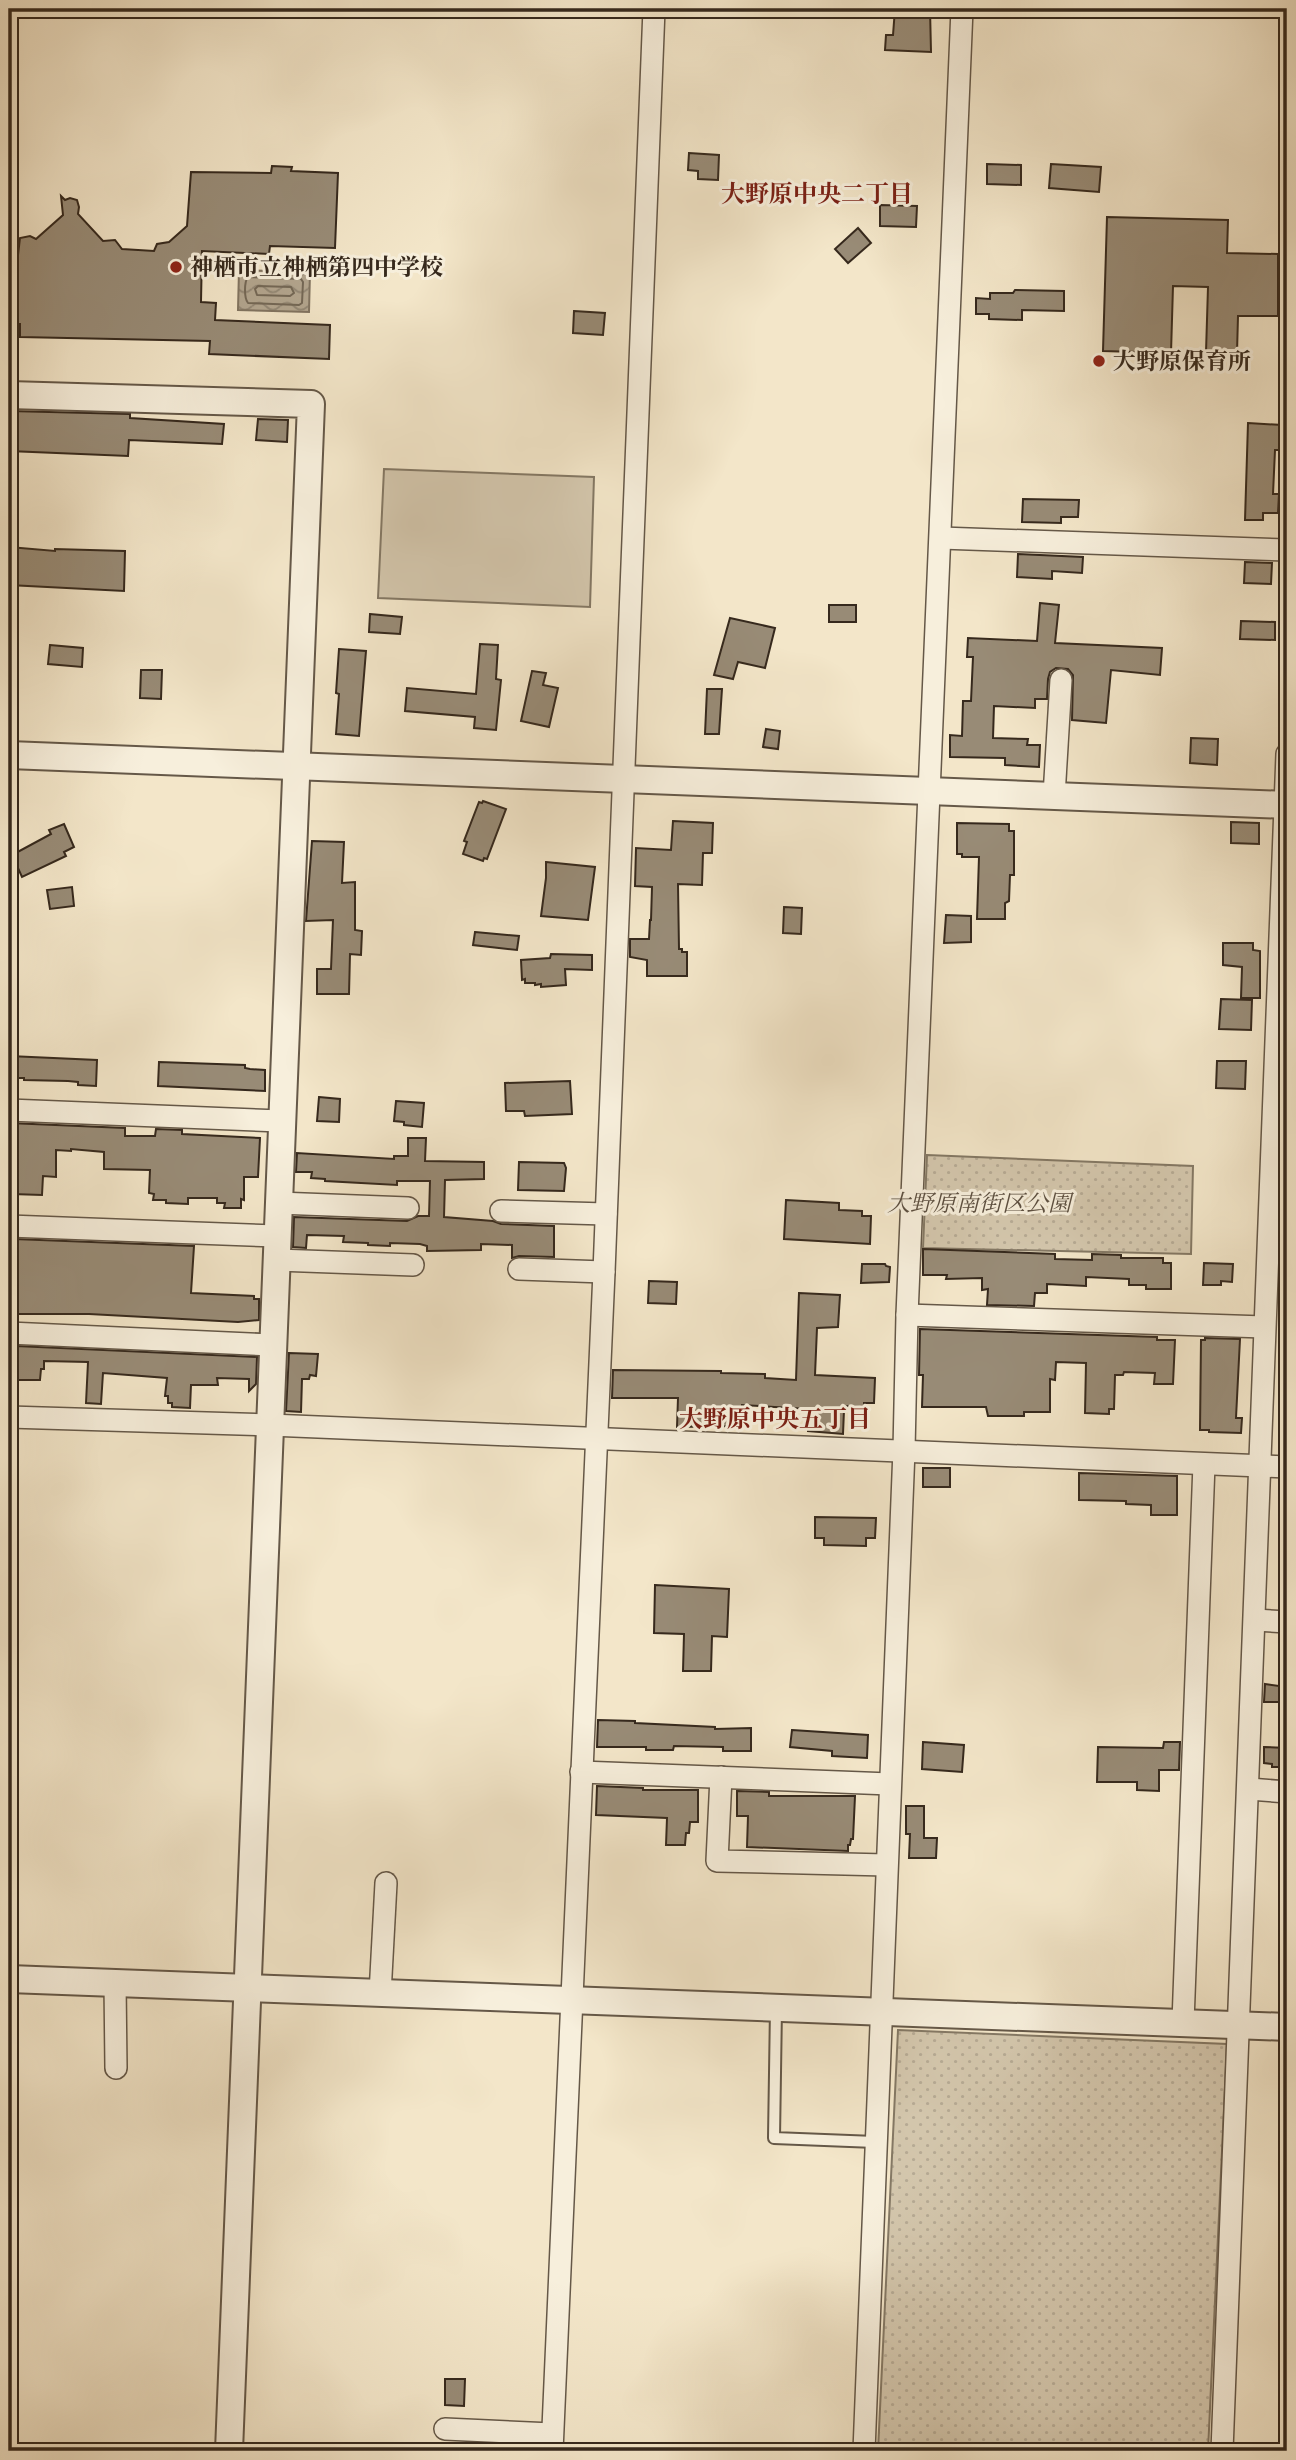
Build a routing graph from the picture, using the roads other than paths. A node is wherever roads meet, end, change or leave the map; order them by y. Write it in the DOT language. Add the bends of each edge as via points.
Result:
graph roads {
  1 [pos="654,9"];
  2 [pos="962,9"];
  3 [pos="9,395"];
  4 [pos="941,538"];
  5 [pos="1287,550"];
  6 [pos="1061,681"];
  7 [pos="1287,754"];
  8 [pos="9,755"];
  9 [pos="296,767"];
  10 [pos="623,778"];
  11 [pos="930,790"];
  12 [pos="1054,796"];
  13 [pos="1286,805"];
  14 [pos="9,1110"];
  15 [pos="281,1121"];
  16 [pos="278,1203"];
  17 [pos="408,1208"];
  18 [pos="501,1211"];
  19 [pos="606,1214"];
  20 [pos="9,1226"];
  21 [pos="277,1248"];
  22 [pos="413,1265"];
  23 [pos="519,1269"];
  24 [pos="604,1272"];
  25 [pos="907,1315"];
  26 [pos="1264,1327"];
  27 [pos="9,1333"];
  28 [pos="273,1345"];
  29 [pos="9,1417"];
  30 [pos="270,1425"];
  31 [pos="596,1440"];
  32 [pos="904,1450"];
  33 [pos="1204,1464"];
  34 [pos="1261,1466"];
  35 [pos="1287,1467"];
  36 [pos="1255,1620"];
  37 [pos="1287,1622"];
  38 [pos="581,1772"];
  39 [pos="721,1777"];
  40 [pos="890,1784"];
  41 [pos="1249,1789"];
  42 [pos="1287,1792"];
  43 [pos="886,1866"];
  44 [pos="386,1883"];
  45 [pos="9,1979"];
  46 [pos="115,1983"];
  47 [pos="248,1988"];
  48 [pos="380,1994"];
  49 [pos="570,2000"];
  50 [pos="776,2007"];
  51 [pos="880,2013"];
  52 [pos="1183,2022"];
  53 [pos="1240,2025"];
  54 [pos="1287,2027"];
  55 [pos="116,2068"];
  56 [pos="875,2142"];
  57 [pos="445,2429"];
  58 [pos="552,2443"];
  59 [pos="229,2451"];
  60 [pos="864,2451"];
  61 [pos="1222,2451"];
  1 -- 10 [label="street"];
  2 -- 4 [label="street"];
  3 -- 9 [label="street" via="311,404"];
  4 -- 5 [label="street"];
  4 -- 11 [label="street"];
  6 -- 12 [label="street"];
  7 -- 13 [label="street"];
  8 -- 9 [label="street"];
  9 -- 10 [label="street"];
  9 -- 15 [label="street"];
  10 -- 11 [label="street"];
  10 -- 19 [label="street"];
  11 -- 12 [label="street"];
  11 -- 25 [label="street"];
  12 -- 13 [label="street"];
  13 -- 26 [label="street"];
  14 -- 15 [label="street"];
  15 -- 16 [label="street"];
  16 -- 17 [label="street"];
  16 -- 21 [label="street"];
  18 -- 19 [label="street"];
  19 -- 24 [label="street"];
  20 -- 21 [label="street"];
  21 -- 22 [label="street"];
  21 -- 28 [label="street"];
  23 -- 24 [label="street"];
  24 -- 31 [label="street"];
  25 -- 26 [label="street"];
  25 -- 32 [label="street"];
  26 -- 34 [label="street"];
  27 -- 28 [label="street"];
  28 -- 30 [label="street"];
  29 -- 30 [label="street"];
  30 -- 31 [label="street"];
  30 -- 47 [label="street"];
  31 -- 32 [label="street"];
  31 -- 38 [label="street"];
  32 -- 33 [label="street"];
  32 -- 40 [label="street"];
  33 -- 34 [label="street"];
  33 -- 52 [label="street"];
  34 -- 35 [label="street"];
  34 -- 36 [label="street"];
  36 -- 37 [label="street"];
  36 -- 41 [label="street"];
  38 -- 39 [label="street"];
  38 -- 49 [label="street"];
  39 -- 40 [label="street"];
  39 -- 43 [label="street" via="718,1861"];
  40 -- 43 [label="street"];
  41 -- 42 [label="street"];
  41 -- 53 [label="street"];
  43 -- 51 [label="street"];
  44 -- 48 [label="street"];
  45 -- 46 [label="street"];
  46 -- 47 [label="street"];
  46 -- 55 [label="street"];
  47 -- 48 [label="street"];
  47 -- 59 [label="street"];
  48 -- 49 [label="street"];
  49 -- 50 [label="street"];
  49 -- 58 [label="street"];
  50 -- 51 [label="street"];
  50 -- 56 [label="lane" via="774,2138"];
  51 -- 52 [label="street"];
  51 -- 56 [label="street"];
  52 -- 53 [label="street"];
  53 -- 54 [label="street"];
  53 -- 61 [label="street"];
  56 -- 60 [label="street"];
  57 -- 58 [label="street"];
}
